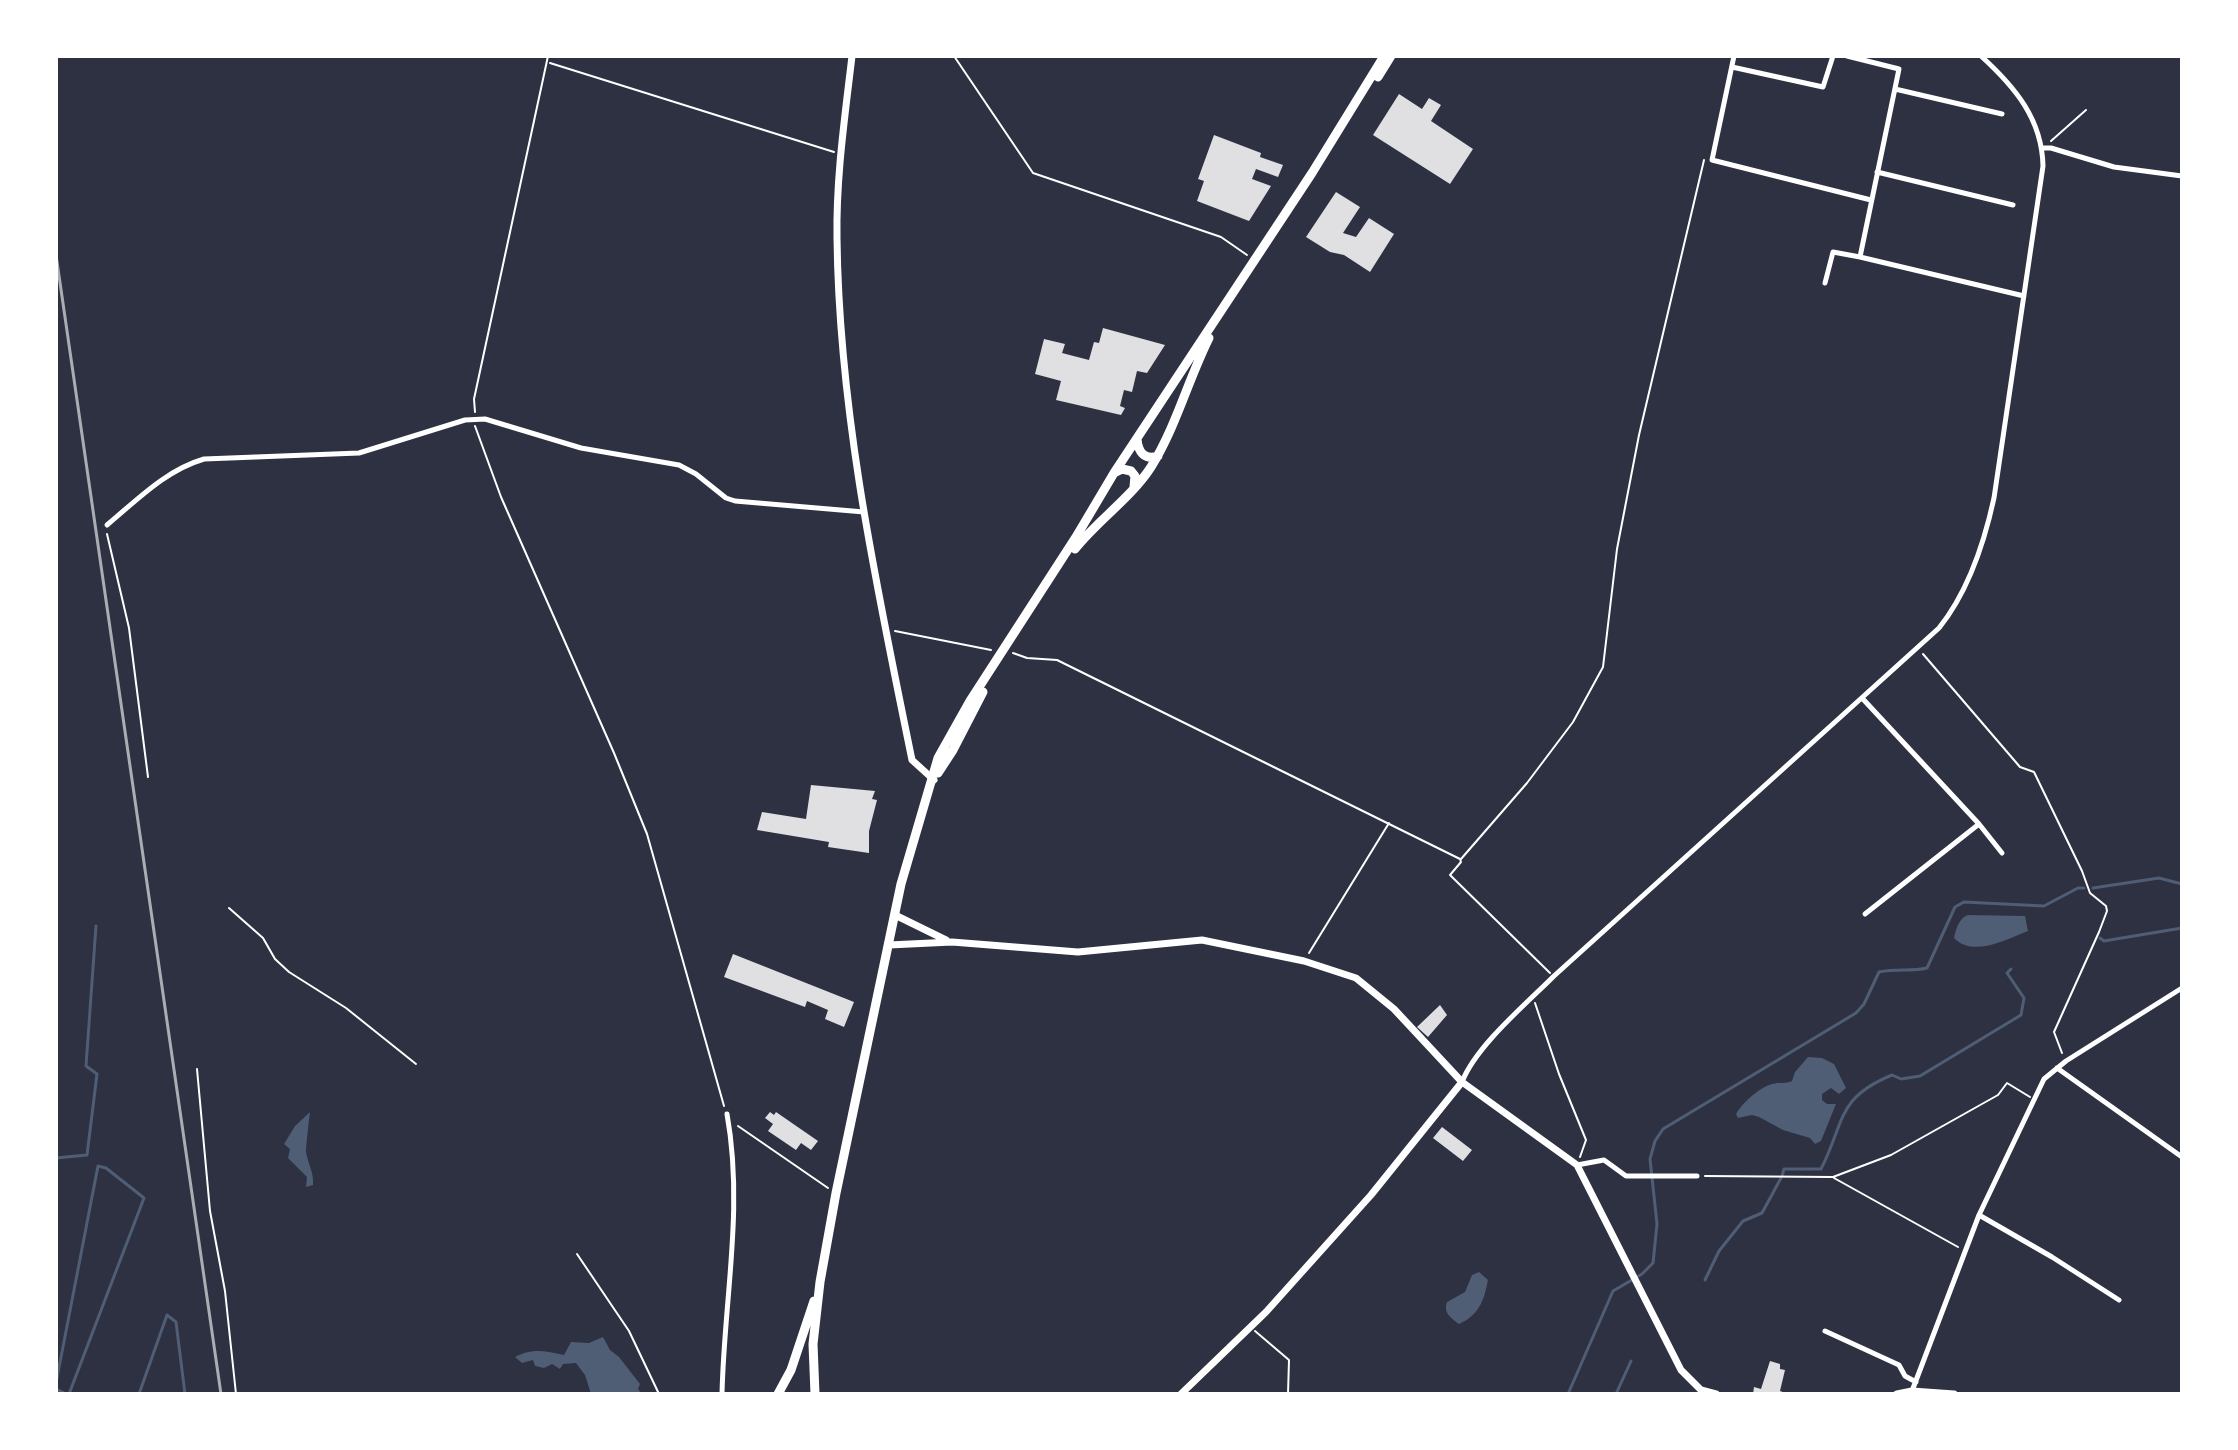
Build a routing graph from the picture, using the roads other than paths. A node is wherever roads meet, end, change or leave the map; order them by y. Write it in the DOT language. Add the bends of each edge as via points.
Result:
graph roads {
  1 [pos="852,56"];
  2 [pos="1384,56"];
  3 [pos="1391,56"];
  4 [pos="1734,56"];
  5 [pos="1833,56"];
  6 [pos="1847,56"];
  7 [pos="1981,56"];
  8 [pos="1732,67"];
  9 [pos="1895,89"];
  10 [pos="2002,114"];
  11 [pos="2043,148"];
  12 [pos="1877,172"];
  13 [pos="2182,176"];
  14 [pos="1871,200"];
  15 [pos="2013,205"];
  16 [pos="1860,257"];
  17 [pos="1825,283"];
  18 [pos="2024,296"];
  19 [pos="1137,439"];
  20 [pos="1158,456"];
  21 [pos="1114,473"];
  22 [pos="1134,487"];
  23 [pos="864,512"];
  24 [pos="107,525"];
  25 [pos="1004,652"];
  26 [pos="1862,698"];
  27 [pos="934,780"];
  28 [pos="1979,824"];
  29 [pos="2002,853"];
  30 [pos="1865,914"];
  31 [pos="895,915"];
  32 [pos="952,942"];
  33 [pos="889,945"];
  34 [pos="2182,988"];
  35 [pos="2057,1068"];
  36 [pos="1462,1082"];
  37 [pos="728,1117"];
  38 [pos="2182,1157"];
  39 [pos="1577,1165"];
  40 [pos="1697,1176"];
  41 [pos="1979,1215"];
  42 [pos="820,1282"];
  43 [pos="2119,1300"];
  44 [pos="1825,1331"];
  45 [pos="1916,1382"];
  46 [pos="1912,1391"];
  47 [pos="722,1394"];
  48 [pos="778,1394"];
  49 [pos="815,1394"];
  50 [pos="1181,1394"];
  51 [pos="1716,1394"];
  52 [pos="1897,1394"];
  53 [pos="1954,1394"];
  1 -- 23 [label="street" via="837,234 841,347"];
  2 -- 19 [label="main road"];
  3 -- 20 [label="main road" via="1210,338"];
  4 -- 8 [label="street"];
  5 -- 8 [label="street" via="1823,87"];
  6 -- 9 [label="street" via="1899,69"];
  7 -- 11 [label="street" via="2028,110"];
  8 -- 14 [label="street" via="1712,160"];
  9 -- 10 [label="street"];
  9 -- 12 [label="street"];
  11 -- 13 [label="street" via="2114,167"];
  11 -- 18 [label="street"];
  12 -- 14 [label="street"];
  12 -- 15 [label="street"];
  14 -- 16 [label="street"];
  16 -- 17 [label="street" via="1833,252"];
  16 -- 18 [label="street"];
  18 -- 26 [label="street" via="1988,524 1964,590 1939,628"];
  19 -- 20 [label="main road" via="1142,455"];
  19 -- 21 [label="main road"];
  20 -- 22 [label="main road"];
  21 -- 22 [label="main road" via="1131,471"];
  21 -- 25 [label="main road"];
  22 -- 25 [label="main road" via="1090,529"];
  23 -- 24 [label="street" via="735,501 679,465 581,448 475,418 359,453 204,459 160,481"];
  23 -- 27 [label="street" via="912,760"];
  25 -- 27 [label="main road" via="938,758"];
  26 -- 28 [label="street"];
  26 -- 36 [label="street" via="1554,976 1497,1034"];
  27 -- 31 [label="main road"];
  28 -- 29 [label="street"];
  28 -- 30 [label="street"];
  31 -- 32 [label="street"];
  31 -- 33 [label="main road"];
  32 -- 33 [label="street"];
  32 -- 36 [label="street" via="1078,952 1202,940 1304,961 1368,985"];
  33 -- 42 [label="main road"];
  34 -- 35 [label="street"];
  35 -- 38 [label="street"];
  35 -- 41 [label="street" via="2044,1079"];
  36 -- 39 [label="street"];
  36 -- 50 [label="street" via="1371,1195 1251,1328"];
  37 -- 47 [label="street" via="735,1214"];
  39 -- 40 [label="street" via="1604,1160 1626,1176"];
  39 -- 51 [label="street" via="1681,1370 1701,1390"];
  41 -- 43 [label="street"];
  41 -- 45 [label="street"];
  42 -- 48 [label="main road"];
  42 -- 49 [label="main road" via="813,1344"];
  44 -- 45 [label="street" via="1899,1365"];
  45 -- 46 [label="street"];
  46 -- 52 [label="street"];
  46 -- 53 [label="street"];
}
